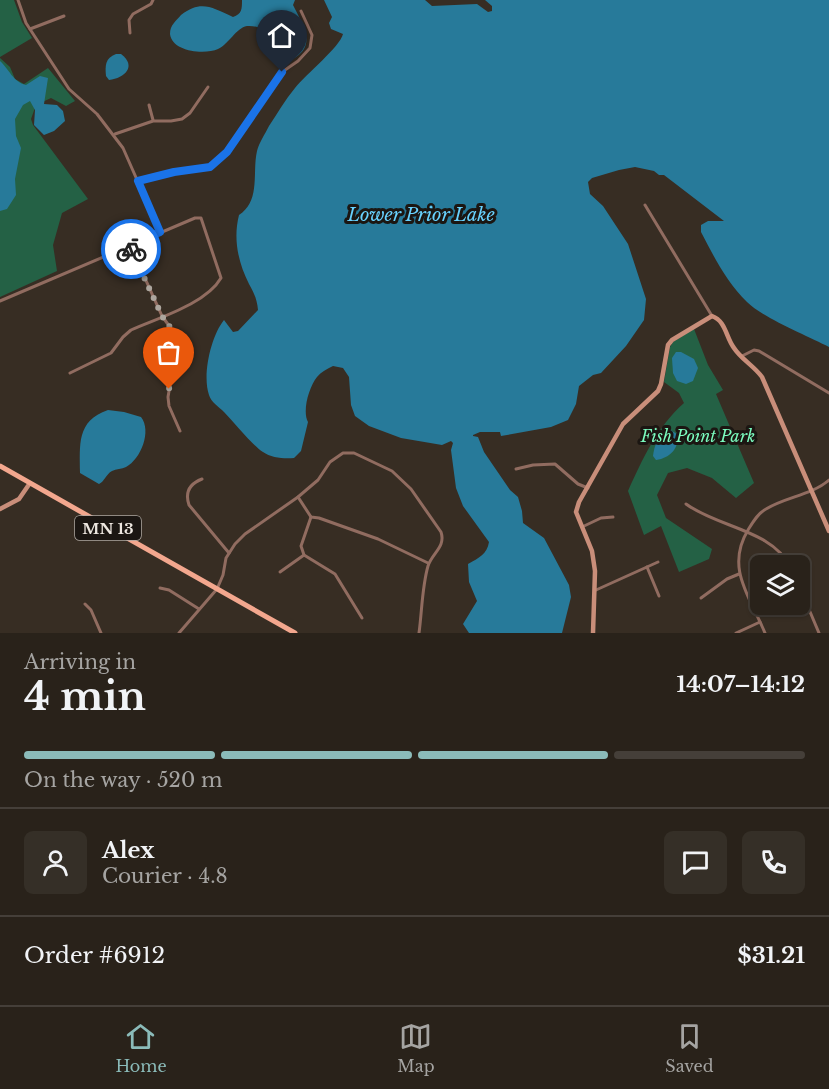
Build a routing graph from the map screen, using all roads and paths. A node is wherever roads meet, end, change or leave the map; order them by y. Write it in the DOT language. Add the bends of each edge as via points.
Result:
graph roads {
  1 [pos="18,0"];
  2 [pos="153,0"];
  3 [pos="301,11"];
  4 [pos="64,16"];
  5 [pos="30,29"];
  6 [pos="130,33"];
  7 [pos="208,87"];
  8 [pos="149,105"];
  9 [pos="153,121"];
  10 [pos="115,134"];
  11 [pos="138,181"];
  12 [pos="645,205"];
  13 [pos="160,232"];
  14 [pos="130,245"];
  15 [pos="0,301"];
  16 [pos="162,316"];
  17 [pos="712,316"];
  18 [pos="742,356"];
  19 [pos="70,373"];
  20 [pos="829,393"];
  21 [pos="180,431"];
  22 [pos="0,466"];
  23 [pos="516,469"];
  24 [pos="202,479"];
  25 [pos="829,480"];
  26 [pos="30,483"];
  27 [pos="588,488"];
  28 [pos="811,489"];
  29 [pos="298,496"];
  30 [pos="686,504"];
  31 [pos="0,509"];
  32 [pos="311,517"];
  33 [pos="613,517"];
  34 [pos="582,527"];
  35 [pos="829,531"];
  36 [pos="746,532"];
  37 [pos="229,553"];
  38 [pos="304,555"];
  39 [pos="784,555"];
  40 [pos="658,562"];
  41 [pos="429,564"];
  42 [pos="647,567"];
  43 [pos="280,572"];
  44 [pos="739,574"];
  45 [pos="160,588"];
  46 [pos="217,589"];
  47 [pos="596,590"];
  48 [pos="659,596"];
  49 [pos="701,598"];
  50 [pos="85,604"];
  51 [pos="199,609"];
  52 [pos="810,612"];
  53 [pos="362,618"];
  54 [pos="760,622"];
  55 [pos="101,633"];
  56 [pos="179,633"];
  57 [pos="295,633"];
  58 [pos="420,633"];
  59 [pos="593,633"];
  60 [pos="736,633"];
  61 [pos="765,633"];
  62 [pos="819,633"];
  1 -- 5 [label="street"];
  2 -- 6 [label="street" via="133,14 129,20"];
  3 -- 11 [label="street" via="312,35 310,48 282,72 227,152 210,167"];
  4 -- 5 [label="street"];
  5 -- 10 [label="street" via="69,88"];
  7 -- 9 [label="street" via="182,119"];
  8 -- 9 [label="street"];
  9 -- 10 [label="street"];
  10 -- 11 [label="street"];
  11 -- 13 [label="street"];
  12 -- 17 [label="street"];
  13 -- 14 [label="street"];
  13 -- 16 [label="street" via="198,217 203,221 221,278 200,299"];
  14 -- 15 [label="street"];
  14 -- 16 [label="street"];
  16 -- 19 [label="street" via="131,330 111,353"];
  16 -- 21 [label="street" via="177,344 168,397"];
  17 -- 18 [label="street" via="721,322"];
  17 -- 27 [label="street" via="668,345 662,384 623,424"];
  18 -- 20 [label="street" via="759,351"];
  18 -- 28 [label="street" via="762,376"];
  22 -- 26 [label="main road, MN 13"];
  23 -- 27 [label="street" via="555,464"];
  24 -- 37 [label="street" via="188,490 189,505"];
  25 -- 28 [label="street"];
  26 -- 31 [label="street" via="19,500"];
  26 -- 46 [label="main road, MN 13"];
  27 -- 34 [label="street" via="576,512"];
  28 -- 35 [label="street"];
  28 -- 36 [label="street" via="765,509"];
  29 -- 32 [label="street"];
  29 -- 37 [label="street" via="245,534"];
  29 -- 41 [label="street" via="343,453 354,453 379,464 411,489 441,532 440,547"];
  30 -- 36 [label="street" via="707,518"];
  32 -- 38 [label="street" via="301,546"];
  32 -- 41 [label="street" via="378,540"];
  33 -- 34 [label="street"];
  34 -- 47 [label="street" via="591,551"];
  36 -- 39 [label="street" via="770,542"];
  36 -- 44 [label="street" via="739,553"];
  37 -- 46 [label="street"];
  38 -- 43 [label="street"];
  38 -- 53 [label="street" via="335,574"];
  40 -- 42 [label="street"];
  41 -- 58 [label="street"];
  42 -- 47 [label="street"];
  42 -- 48 [label="street"];
  44 -- 49 [label="street"];
  44 -- 54 [label="street"];
  45 -- 51 [label="street"];
  46 -- 51 [label="street"];
  46 -- 57 [label="main road, MN 13"];
  47 -- 59 [label="street"];
  50 -- 55 [label="street"];
  51 -- 56 [label="street"];
  52 -- 62 [label="street"];
  54 -- 60 [label="street"];
  54 -- 61 [label="street"];
}
